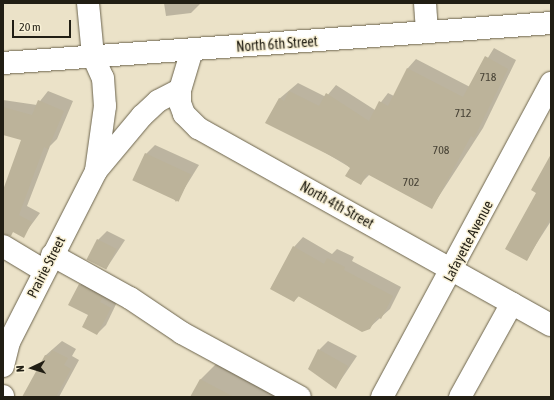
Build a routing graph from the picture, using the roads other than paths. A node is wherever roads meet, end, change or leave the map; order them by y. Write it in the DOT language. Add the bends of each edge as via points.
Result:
graph roads {
  1 [pos="88,3"];
  2 [pos="425,3"];
  3 [pos="551,23"];
  4 [pos="427,32"];
  5 [pos="192,50"];
  6 [pos="93,56"];
  7 [pos="3,63"];
  8 [pos="551,83"];
  9 [pos="180,90"];
  10 [pos="96,171"];
  11 [pos="3,246"];
  12 [pos="48,263"];
  13 [pos="453,270"];
  14 [pos="512,303"];
  15 [pos="551,325"];
  16 [pos="3,366"];
  17 [pos="300,397"];
  18 [pos="382,397"];
  19 [pos="460,397"];
  1 -- 6 [label="street, Prairie Street"];
  2 -- 4 [label="street"];
  3 -- 4 [label="street, North 6th Street"];
  4 -- 5 [label="street, North 6th Street"];
  5 -- 6 [label="street, North 6th Street"];
  5 -- 9 [label="street, North 4th Street"];
  6 -- 7 [label="street, North 6th Street"];
  6 -- 10 [label="street, Prairie Street" via="103,78 105,106"];
  8 -- 13 [label="street, Lafayette Avenue"];
  9 -- 10 [label="street, Prairie Street" via="158,101 142,116"];
  9 -- 13 [label="street, North 4th Street" via="184,114 198,128"];
  10 -- 12 [label="street, Prairie Street"];
  11 -- 12 [label="street"];
  12 -- 16 [label="street, Prairie Street" via="9,342"];
  12 -- 17 [label="street" via="130,298 182,333"];
  13 -- 14 [label="street, North 4th Street"];
  13 -- 18 [label="street, Lafayette Avenue"];
  14 -- 15 [label="street, North 4th Street"];
  14 -- 19 [label="street"];
}
